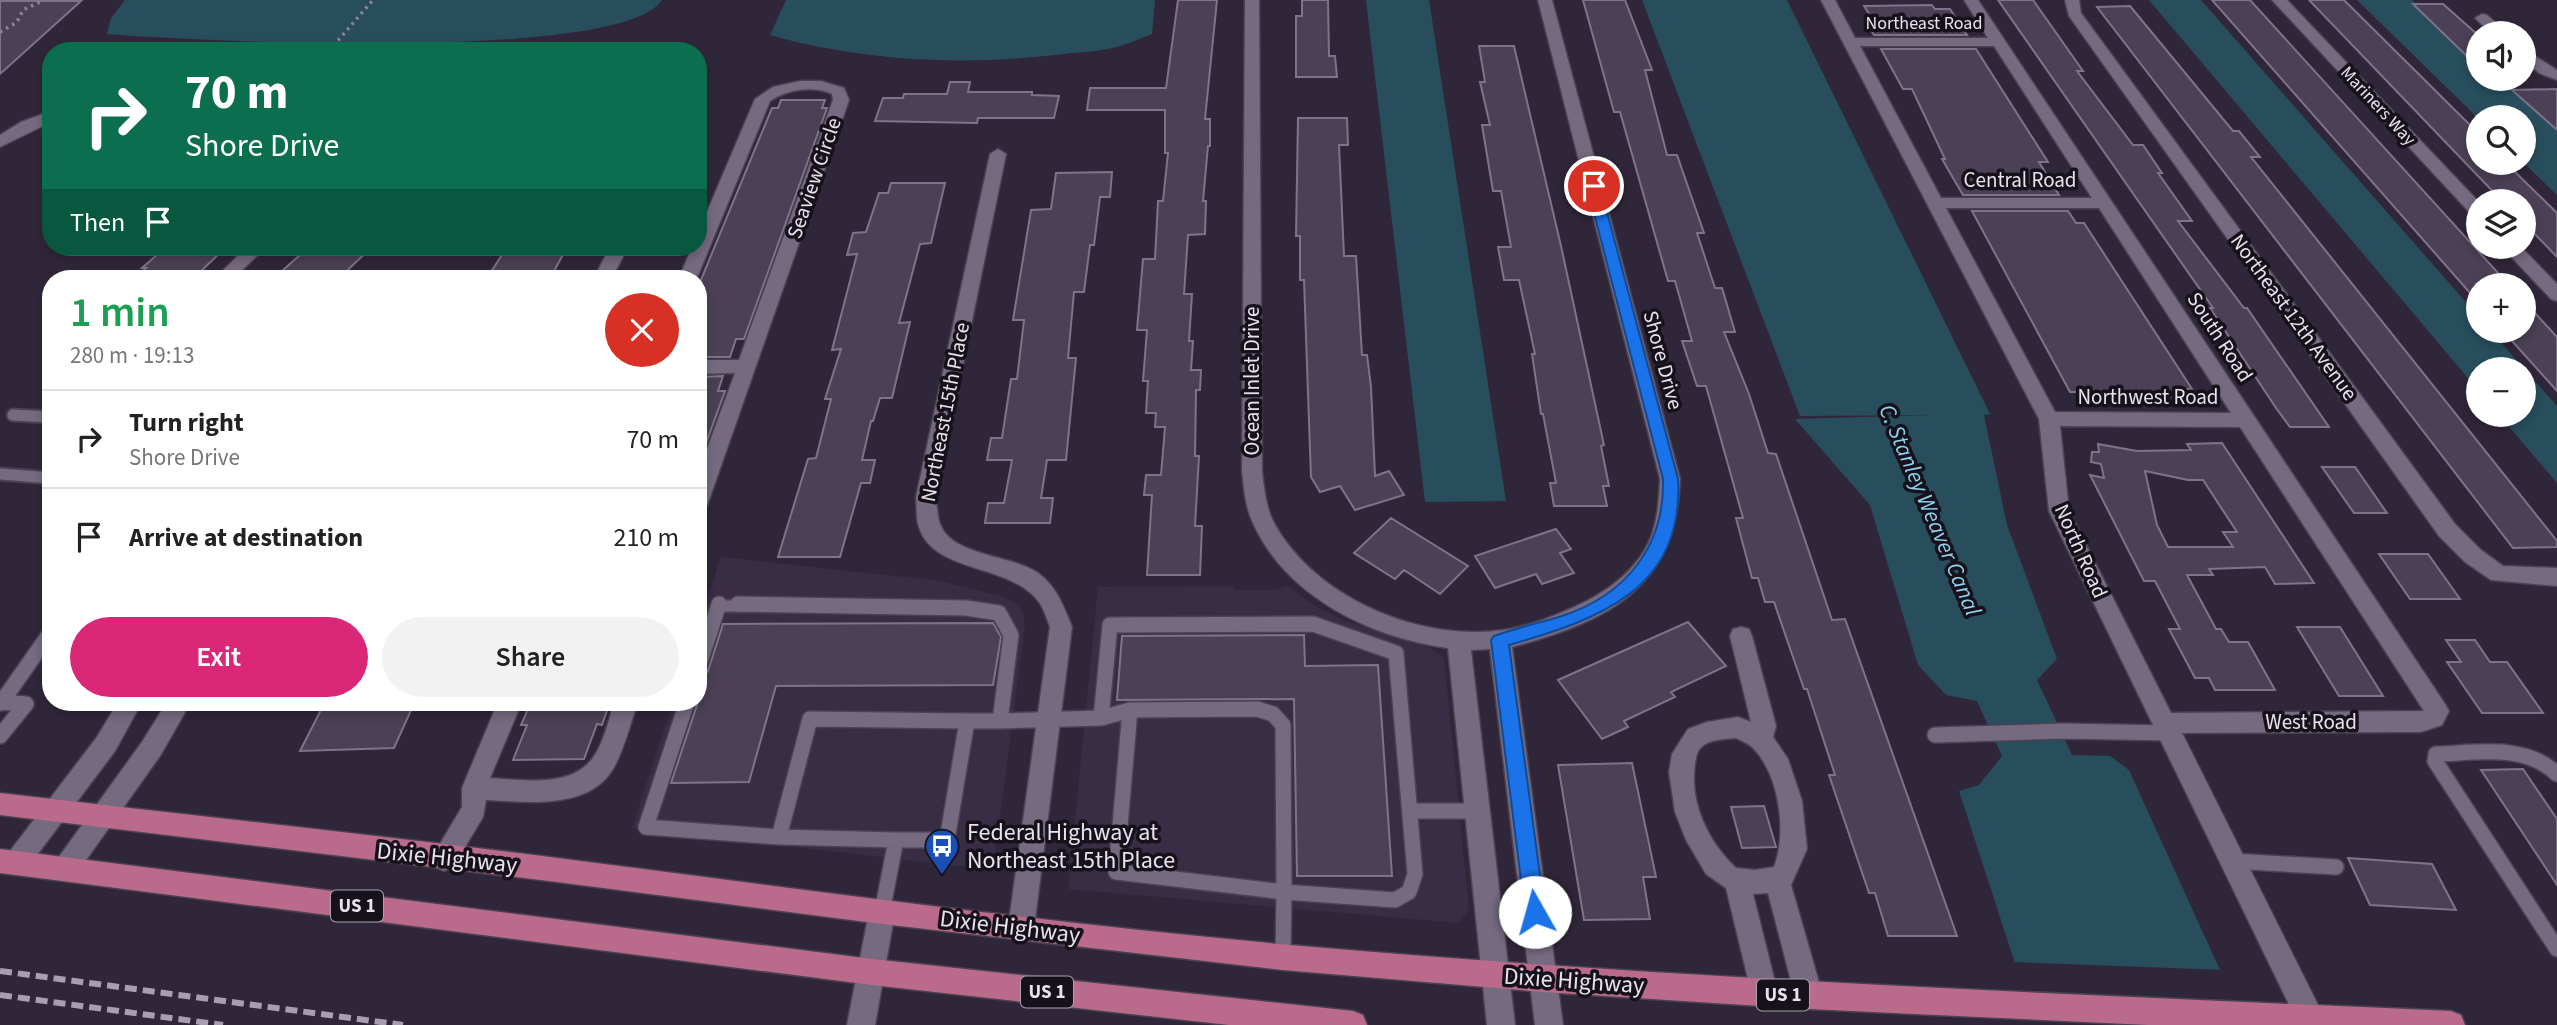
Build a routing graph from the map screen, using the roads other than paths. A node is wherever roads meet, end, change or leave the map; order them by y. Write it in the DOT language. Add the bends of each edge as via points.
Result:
graph roads {
  1 [pos="1252,0"];
  2 [pos="1545,0"];
  3 [pos="1828,0"];
  4 [pos="1971,0"];
  5 [pos="2072,0"];
  6 [pos="2279,0"];
  7 [pos="2482,18"];
  8 [pos="2486,21"];
  9 [pos="1850,42"];
  10 [pos="1998,42"];
  11 [pos="2536,63"];
  12 [pos="2557,75"];
  13 [pos="42,119"];
  14 [pos="0,142"];
  15 [pos="998,154"];
  16 [pos="2466,198"];
  17 [pos="1935,203"];
  18 [pos="2105,203"];
  19 [pos="707,233"];
  20 [pos="247,256"];
  21 [pos="2522,259"];
  22 [pos="233,270"];
  23 [pos="2557,295"];
  24 [pos="748,366"];
  25 [pos="707,367"];
  26 [pos="13,415"];
  27 [pos="42,417"];
  28 [pos="2049,419"];
  29 [pos="2247,420"];
  30 [pos="0,474"];
  31 [pos="42,477"];
  32 [pos="707,478"];
  33 [pos="2557,577"];
  34 [pos="1741,636"];
  35 [pos="1459,640"];
  36 [pos="1500,640"];
  37 [pos="707,641"];
  38 [pos="42,645"];
  39 [pos="2431,698"];
  40 [pos="1,702"];
  41 [pos="1130,710"];
  42 [pos="125,711"];
  43 [pos="174,711"];
  44 [pos="506,711"];
  45 [pos="622,711"];
  46 [pos="684,711"];
  47 [pos="1101,718"];
  48 [pos="1049,720"];
  49 [pos="967,721"];
  50 [pos="1000,721"];
  51 [pos="2167,728"];
  52 [pos="1935,735"];
  53 [pos="0,736"];
  54 [pos="1761,739"];
  55 [pos="2557,774"];
  56 [pos="474,788"];
  57 [pos="0,804"];
  58 [pos="57,811"];
  59 [pos="1410,811"];
  60 [pos="1479,811"];
  61 [pos="103,816"];
  62 [pos="779,837"];
  63 [pos="897,840"];
  64 [pos="444,859"];
  65 [pos="2232,861"];
  66 [pos="8,862"];
  67 [pos="2336,867"];
  68 [pos="65,869"];
  69 [pos="1781,878"];
  70 [pos="1732,879"];
  71 [pos="1284,892"];
  72 [pos="882,912"];
  73 [pos="1020,928"];
  74 [pos="2557,949"];
  75 [pos="1283,957"];
  76 [pos="872,972"];
  77 [pos="1497,976"];
  78 [pos="1543,979"];
  79 [pos="1763,993"];
  80 [pos="1809,996"];
  81 [pos="2312,1022"];
  82 [pos="861,1025"];
  83 [pos="1353,1025"];
  84 [pos="1501,1025"];
  85 [pos="1549,1025"];
  86 [pos="2451,1025"];
  1 -- 35 [label="street, Ocean Inlet Drive" via="1254,497 1278,548 1326,593 1391,625"];
  2 -- 36 [label="street, Shore Drive" via="1670,479 1672,505 1655,555 1626,588 1569,621"];
  3 -- 9 [label="street, North Road"];
  4 -- 10 [label="street, South Road"];
  5 -- 33 [label="street, Northeast 12th Avenue" via="2074,13 2447,530 2499,574"];
  6 -- 16 [label="street, Mariners Way"];
  7 -- 8 [label="street"];
  9 -- 10 [label="street, Northeast Road"];
  9 -- 17 [label="street, North Road"];
  10 -- 18 [label="street, South Road"];
  11 -- 12 [label="street"];
  13 -- 14 [label="street"];
  15 -- 48 [label="street, Northeast 15th Place" via="925,511 933,532 950,550 1021,572 1049,595 1061,627"];
  17 -- 18 [label="street, Central Road"];
  17 -- 28 [label="street, North Road"];
  18 -- 29 [label="street, South Road"];
  19 -- 24 [label="street, Seaview Circle" via="763,99 786,87 825,86 839,91 841,100"];
  20 -- 22 [label="street"];
  21 -- 23 [label="street"];
  24 -- 25 [label="street"];
  24 -- 32 [label="street, Seaview Circle"];
  26 -- 27 [label="lane"];
  28 -- 29 [label="street, Northwest Road"];
  28 -- 51 [label="street, North Road" via="2059,511"];
  29 -- 39 [label="street, South Road"];
  30 -- 31 [label="lane"];
  34 -- 54 [label="street" via="1764,726"];
  35 -- 36 [label="street, Ocean Inlet Drive"];
  35 -- 60 [label="street"];
  36 -- 78 [label="street"];
  37 -- 50 [label="lane" via="719,604 966,608 999,613 1012,635"];
  38 -- 40 [label="lane"];
  39 -- 51 [label="street, West Road" via="2437,711 2434,719 2421,722"];
  40 -- 53 [label="lane" via="26,704"];
  41 -- 47 [label="lane"];
  41 -- 71 [label="lane" via="1257,709 1283,724"];
  41 -- 71 [label="lane" via="1116,872"];
  42 -- 58 [label="street"];
  43 -- 61 [label="street"];
  44 -- 56 [label="street"];
  45 -- 56 [label="street" via="601,766 578,785 563,789"];
  46 -- 62 [label="lane" via="646,827"];
  47 -- 48 [label="lane"];
  47 -- 59 [label="lane" via="1110,625 1313,624 1396,653"];
  48 -- 50 [label="lane"];
  48 -- 73 [label="street, Northeast 15th Place"];
  49 -- 50 [label="lane"];
  49 -- 62 [label="lane" via="810,719"];
  49 -- 63 [label="lane" via="947,840"];
  51 -- 52 [label="lane"];
  51 -- 65 [label="street, North Road"];
  54 -- 69 [label="street" via="1776,759 1790,801 1794,849"];
  54 -- 70 [label="street" via="1738,727 1707,732 1693,738 1682,756 1682,794 1696,835 1713,863"];
  55 -- 74 [label="lane" via="2538,757 2519,753 2436,754 2435,761"];
  56 -- 64 [label="street" via="474,809"];
  57 -- 58 [label="main road, Dixie Highway / US 1"];
  58 -- 61 [label="main road, Dixie Highway / US 1"];
  58 -- 66 [label="street"];
  59 -- 60 [label="lane"];
  59 -- 71 [label="lane" via="1415,874 1409,892 1395,901"];
  60 -- 77 [label="street"];
  61 -- 64 [label="main road, Dixie Highway / US 1"];
  61 -- 68 [label="street"];
  62 -- 63 [label="lane"];
  63 -- 72 [label="lane"];
  64 -- 72 [label="main road, Dixie Highway / US 1"];
  65 -- 67 [label="lane"];
  65 -- 81 [label="street, North Road"];
  66 -- 68 [label="main road, US 1"];
  68 -- 76 [label="main road, US 1"];
  69 -- 70 [label="street"];
  69 -- 80 [label="street"];
  70 -- 79 [label="street"];
  71 -- 75 [label="lane"];
  72 -- 73 [label="main road, Dixie Highway / US 1"];
  72 -- 76 [label="street"];
  73 -- 75 [label="main road, Dixie Highway / US 1"];
  75 -- 77 [label="main road, Dixie Highway / US 1"];
  76 -- 82 [label="street"];
  76 -- 83 [label="main road, US 1"];
  77 -- 78 [label="main road, Dixie Highway / US 1"];
  77 -- 84 [label="street"];
  78 -- 79 [label="main road, Dixie Highway / US 1"];
  78 -- 85 [label="street"];
  79 -- 80 [label="main road, Dixie Highway / US 1"];
  80 -- 81 [label="main road, Dixie Highway / US 1"];
  81 -- 86 [label="main road, US 1"];
}
